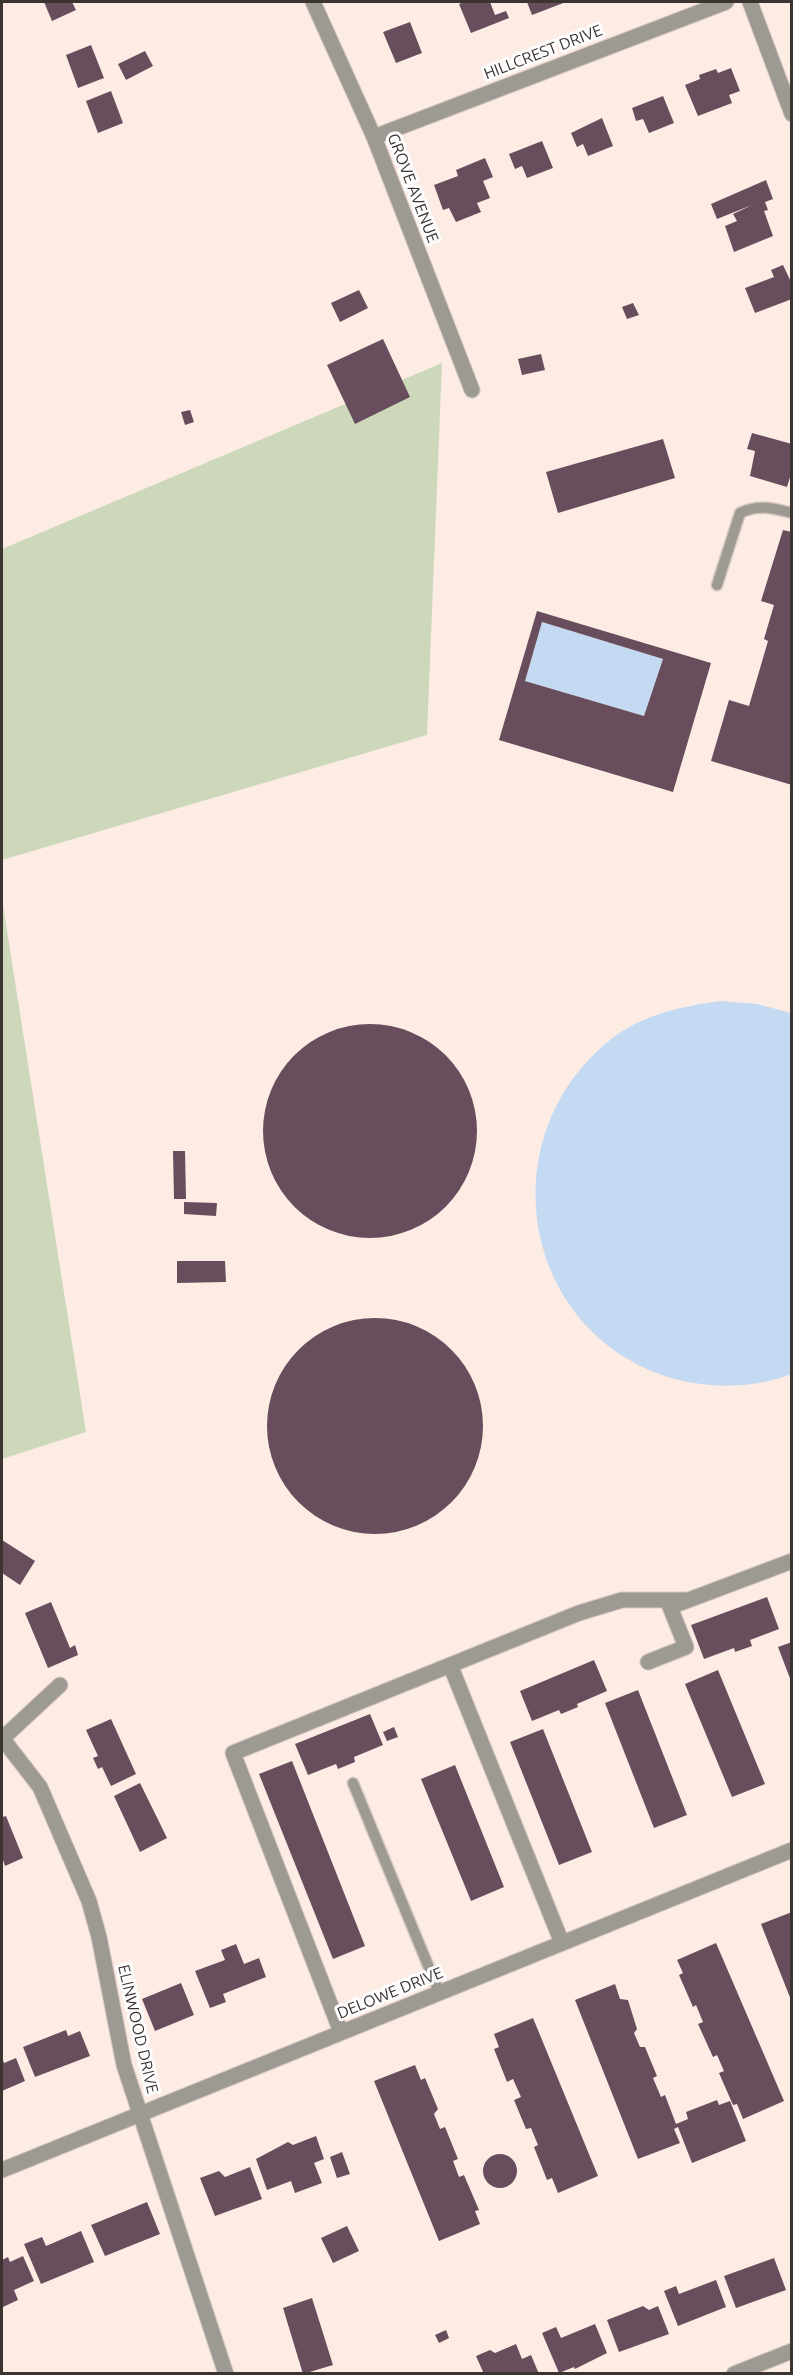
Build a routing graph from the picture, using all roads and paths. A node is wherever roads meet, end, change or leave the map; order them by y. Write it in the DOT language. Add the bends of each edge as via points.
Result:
graph roads {
  1 [pos="313,2"];
  2 [pos="726,2"];
  3 [pos="750,2"];
  4 [pos="792,114"];
  5 [pos="374,137"];
  6 [pos="472,390"];
  7 [pos="792,513"];
  8 [pos="717,585"];
  9 [pos="792,1561"];
  10 [pos="689,1600"];
  11 [pos="648,1662"];
  12 [pos="451,1666"];
  13 [pos="60,1685"];
  14 [pos="2,1739"];
  15 [pos="353,1783"];
  16 [pos="792,1850"];
  17 [pos="562,1943"];
  18 [pos="439,1992"];
  19 [pos="341,2032"];
  20 [pos="139,2114"];
  21 [pos="2,2170"];
  22 [pos="792,2351"];
  23 [pos="226,2373"];
  24 [pos="734,2373"];
  1 -- 5 [label="street, GROVE AVENUE"];
  2 -- 5 [label="street, HILLCREST DRIVE"];
  3 -- 4 [label="street"];
  5 -- 6 [label="street, GROVE AVENUE"];
  7 -- 8 [label="lane" via="760,507 740,513"];
  9 -- 10 [label="street"];
  10 -- 11 [label="street" via="670,1607 686,1647"];
  10 -- 12 [label="street" via="622,1600 579,1613"];
  12 -- 17 [label="street"];
  12 -- 19 [label="street" via="233,1754"];
  13 -- 14 [label="street"];
  14 -- 20 [label="street, ELINWOOD DRIVE" via="40,1787 89,1901 124,2065"];
  15 -- 18 [label="lane"];
  16 -- 17 [label="street, DELOWE DRIVE"];
  17 -- 18 [label="street, DELOWE DRIVE"];
  18 -- 19 [label="street, DELOWE DRIVE"];
  19 -- 20 [label="street, DELOWE DRIVE"];
  20 -- 21 [label="street, DELOWE DRIVE"];
  20 -- 23 [label="street, ELINWOOD DRIVE"];
  22 -- 24 [label="street"];
}
